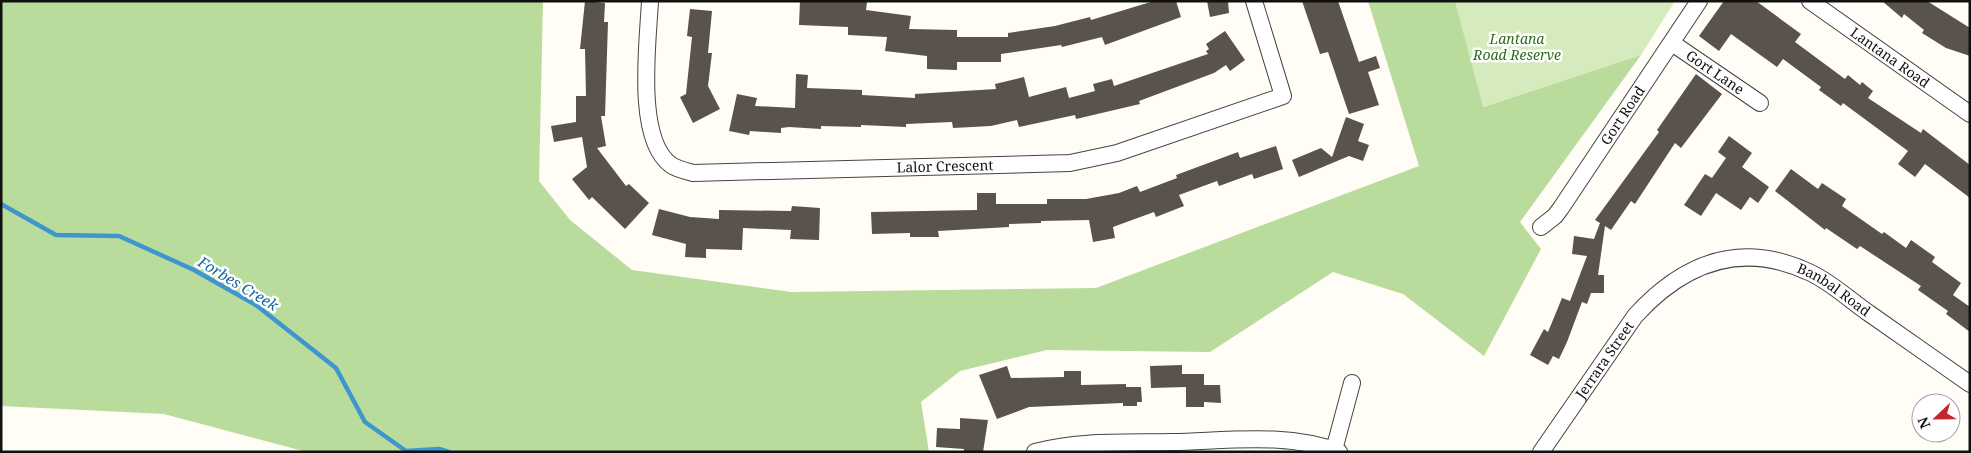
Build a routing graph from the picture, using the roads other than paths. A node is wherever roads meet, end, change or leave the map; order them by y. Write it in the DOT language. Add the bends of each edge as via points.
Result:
graph roads {
  1 [pos="650,1"];
  2 [pos="1254,1"];
  3 [pos="1699,1"];
  4 [pos="1810,1"];
  5 [pos="1672,43"];
  6 [pos="1760,104"];
  7 [pos="1970,114"];
  8 [pos="1541,227"];
  9 [pos="1680,276"];
  10 [pos="1352,383"];
  11 [pos="1970,384"];
  12 [pos="1336,451"];
  13 [pos="1035,452"];
  14 [pos="1541,452"];
  1 -- 2 [label="street, Lalor Crescent" via="647,91 650,133 671,166 693,173 1070,163 1117,154 1283,96"];
  3 -- 5 [label="street, Gort Road"];
  4 -- 7 [label="street, Lantana Road"];
  5 -- 6 [label="street, Gort Lane"];
  5 -- 8 [label="street, Gort Road" via="1561,208"];
  9 -- 11 [label="street, Banbal Road" via="1728,258 1790,264 1813,274"];
  9 -- 14 [label="street, Jerrara Street" via="1662,288 1635,316"];
  10 -- 12 [label="street"];
  12 -- 13 [label="street" via="1302,443 1261,440 1074,444"];
}
